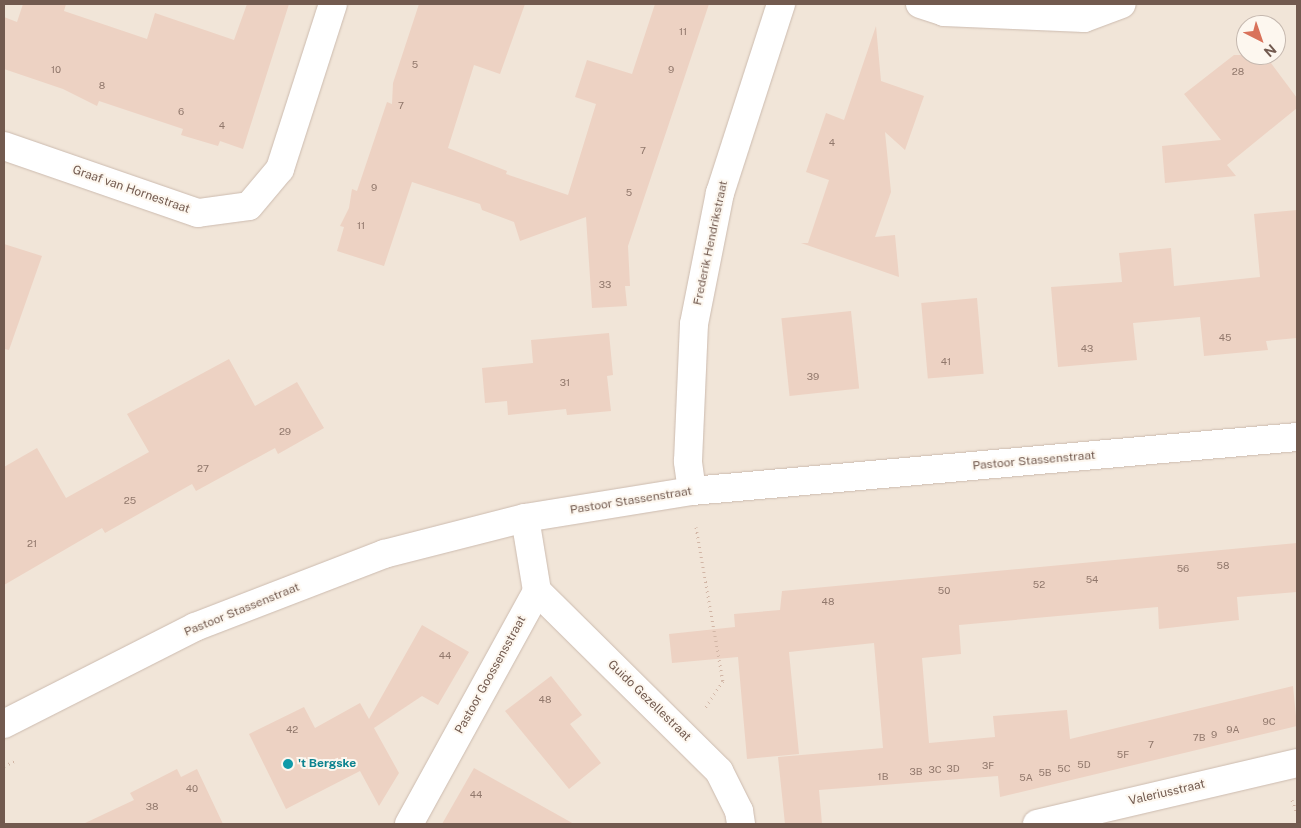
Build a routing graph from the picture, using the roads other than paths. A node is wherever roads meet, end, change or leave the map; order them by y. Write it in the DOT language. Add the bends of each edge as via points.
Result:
graph roads {
  1 [pos="333,4"];
  2 [pos="781,4"];
  3 [pos="920,4"];
  4 [pos="1122,4"];
  5 [pos="4,146"];
  6 [pos="1297,437"];
  7 [pos="692,492"];
  8 [pos="525,518"];
  9 [pos="537,591"];
  10 [pos="4,724"];
  11 [pos="1297,763"];
  12 [pos="1099,817"];
  13 [pos="409,824"];
  14 [pos="741,824"];
  15 [pos="1037,824"];
  1 -- 5 [label="street, Graaf van Hornestraat" via="280,169 249,206 198,213"];
  2 -- 7 [label="street, Frederik Hendrikstraat" via="720,193 694,324 688,460"];
  3 -- 4 [label="street" via="944,12 1084,18"];
  6 -- 7 [label="street, Pastoor Stassenstraat"];
  7 -- 8 [label="street, Pastoor Stassenstraat"];
  8 -- 9 [label="street"];
  8 -- 10 [label="street, Pastoor Stassenstraat" via="384,554 195,627"];
  9 -- 13 [label="street, Pastoor Goossensstraat"];
  9 -- 14 [label="street, Guido Gezellestraat" via="719,771 739,811"];
  11 -- 12 [label="street, Valeriusstraat"];
  12 -- 15 [label="street, Valeriusstraat"];
}
